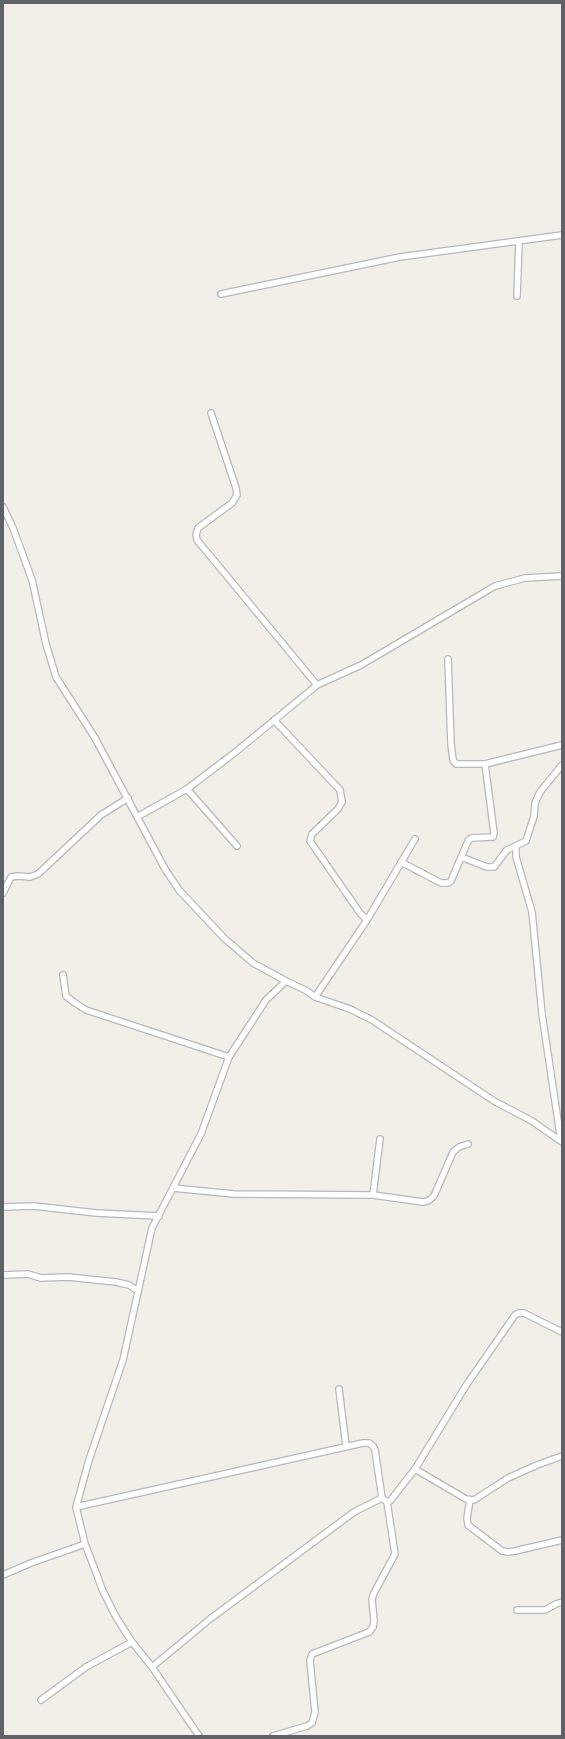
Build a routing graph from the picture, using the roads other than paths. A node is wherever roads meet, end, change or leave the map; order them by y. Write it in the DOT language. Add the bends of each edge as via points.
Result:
graph roads {
  1 [pos="562,236"];
  2 [pos="518,241"];
  3 [pos="222,294"];
  4 [pos="516,296"];
  5 [pos="211,413"];
  6 [pos="3,507"];
  7 [pos="562,576"];
  8 [pos="448,658"];
  9 [pos="317,685"];
  10 [pos="274,720"];
  11 [pos="562,745"];
  12 [pos="485,764"];
  13 [pos="562,765"];
  14 [pos="188,789"];
  15 [pos="128,798"];
  16 [pos="137,817"];
  17 [pos="415,839"];
  18 [pos="237,846"];
  19 [pos="516,846"];
  20 [pos="461,857"];
  21 [pos="401,862"];
  22 [pos="3,893"];
  23 [pos="367,920"];
  24 [pos="63,975"];
  25 [pos="286,981"];
  26 [pos="315,997"];
  27 [pos="229,1056"];
  28 [pos="380,1139"];
  29 [pos="562,1141"];
  30 [pos="468,1144"];
  31 [pos="173,1188"];
  32 [pos="373,1196"];
  33 [pos="3,1207"];
  34 [pos="159,1216"];
  35 [pos="3,1275"];
  36 [pos="138,1291"];
  37 [pos="562,1332"];
  38 [pos="339,1389"];
  39 [pos="346,1446"];
  40 [pos="562,1456"];
  41 [pos="415,1470"];
  42 [pos="384,1500"];
  43 [pos="470,1500"];
  44 [pos="76,1507"];
  45 [pos="562,1540"];
  46 [pos="85,1544"];
  47 [pos="3,1575"];
  48 [pos="562,1602"];
  49 [pos="516,1610"];
  50 [pos="132,1642"];
  51 [pos="152,1667"];
  52 [pos="41,1700"];
  53 [pos="199,1736"];
  54 [pos="273,1736"];
  1 -- 2 [label="street"];
  2 -- 3 [label="street" via="400,257"];
  2 -- 4 [label="street"];
  5 -- 9 [label="street" via="236,488 236,495 232,503 198,528 197,540"];
  6 -- 15 [label="street" via="30,573 54,672"];
  7 -- 9 [label="street" via="525,578 495,586 361,665"];
  8 -- 12 [label="street" via="453,760 460,765"];
  9 -- 10 [label="street"];
  10 -- 14 [label="street"];
  10 -- 23 [label="street" via="340,790 342,802 338,809 312,834 310,841 360,914"];
  11 -- 12 [label="street"];
  12 -- 20 [label="street" via="493,837 472,838 466,844"];
  13 -- 19 [label="street" via="540,792 528,838"];
  14 -- 16 [label="street"];
  14 -- 18 [label="street"];
  15 -- 16 [label="street"];
  15 -- 22 [label="street" via="102,815 38,874 30,877 11,877"];
  16 -- 25 [label="street" via="179,890 239,952 253,963"];
  17 -- 21 [label="street"];
  19 -- 20 [label="street" via="507,850 494,867 487,867"];
  19 -- 29 [label="street" via="516,857 532,912 542,1014"];
  20 -- 21 [label="street" via="451,881 445,884"];
  21 -- 23 [label="street"];
  23 -- 26 [label="street"];
  24 -- 27 [label="street" via="66,996 86,1010"];
  25 -- 26 [label="street"];
  25 -- 27 [label="street" via="266,1000"];
  26 -- 29 [label="street" via="372,1020 494,1101 532,1121"];
  27 -- 31 [label="street" via="208,1117"];
  28 -- 32 [label="street"];
  30 -- 32 [label="street" via="453,1152 434,1196 428,1201"];
  31 -- 32 [label="street" via="234,1194"];
  31 -- 34 [label="street"];
  33 -- 34 [label="street" via="34,1206 96,1213"];
  34 -- 36 [label="street" via="152,1228"];
  35 -- 36 [label="street" via="28,1274 41,1278 68,1277 116,1282"];
  36 -- 44 [label="street" via="123,1360"];
  37 -- 41 [label="street" via="524,1313 515,1315 467,1384"];
  38 -- 39 [label="street"];
  39 -- 42 [label="street" via="363,1443 373,1446"];
  39 -- 44 [label="street"];
  40 -- 43 [label="street" via="508,1478 478,1498"];
  41 -- 42 [label="street" via="393,1500"];
  41 -- 43 [label="street"];
  42 -- 51 [label="street" via="354,1512 210,1619"];
  42 -- 54 [label="street" via="395,1554 372,1599 373,1627 369,1632 312,1654 310,1661 315,1712 312,1723"];
  43 -- 45 [label="street" via="468,1525 502,1551 515,1551"];
  44 -- 46 [label="street"];
  46 -- 47 [label="street"];
  46 -- 50 [label="street" via="102,1589"];
  48 -- 49 [label="street" via="545,1610"];
  50 -- 51 [label="street"];
  50 -- 52 [label="street" via="86,1667"];
  51 -- 53 [label="street"];
}
